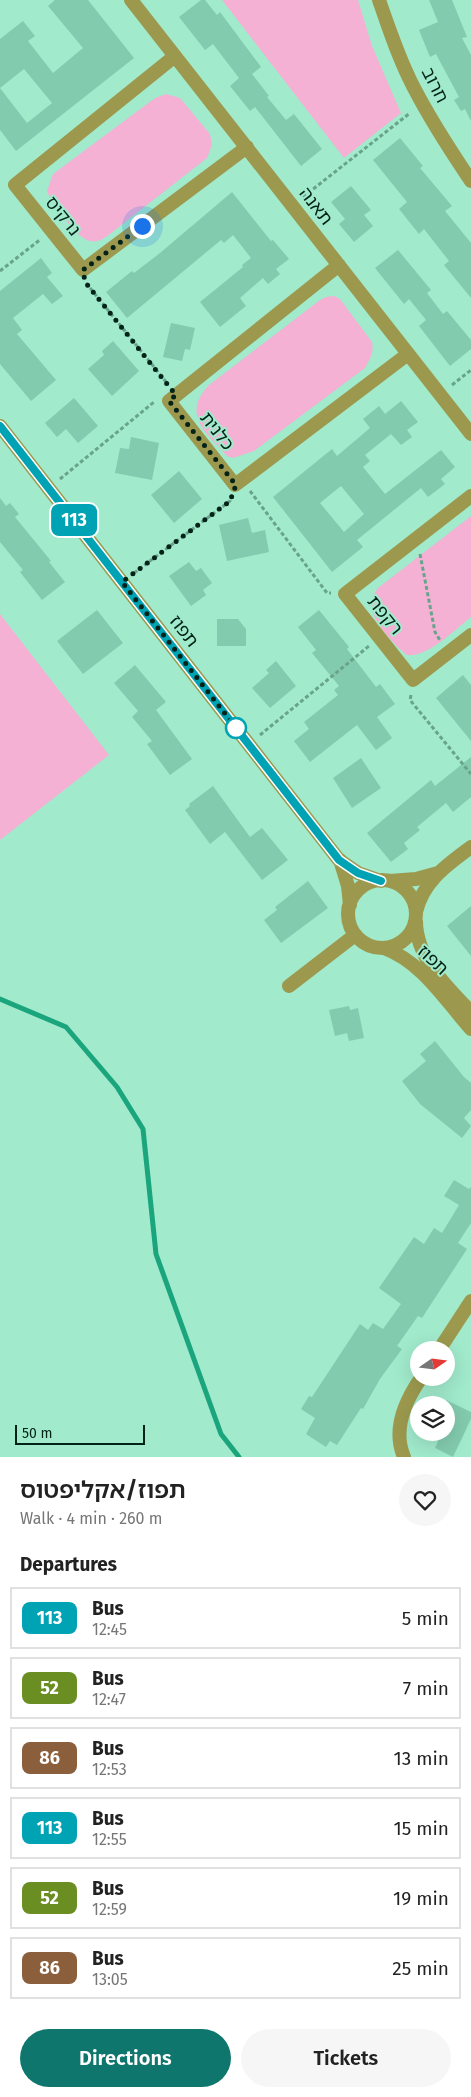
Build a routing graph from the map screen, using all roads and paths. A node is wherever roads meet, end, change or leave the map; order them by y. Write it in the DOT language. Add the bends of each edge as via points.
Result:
graph roads {
  1 [pos="131,0"];
  2 [pos="379,0"];
  3 [pos="175,56"];
  4 [pos="423,104"];
  5 [pos="247,148"];
  6 [pos="471,181"];
  7 [pos="292,206"];
  8 [pos="52,231"];
  9 [pos="339,265"];
  10 [pos="83,270"];
  11 [pos="0,271"];
  12 [pos="408,354"];
  13 [pos="471,370"];
  14 [pos="440,395"];
  15 [pos="173,398"];
  16 [pos="0,426"];
  17 [pos="471,434"];
  18 [pos="239,483"];
  19 [pos="49,488"];
  20 [pos="471,496"];
  21 [pos="416,538"];
  22 [pos="122,582"];
  23 [pos="344,594"];
  24 [pos="471,635"];
  25 [pos="380,638"];
  26 [pos="449,652"];
  27 [pos="413,680"];
  28 [pos="249,744"];
  29 [pos="471,774"];
  30 [pos="471,846"];
  31 [pos="339,860"];
  32 [pos="438,872"];
  33 [pos="384,881"];
  34 [pos="350,905"];
  35 [pos="416,916"];
  36 [pos="355,935"];
  37 [pos="384,948"];
  38 [pos="290,986"];
  39 [pos="471,1012"];
  40 [pos="471,1029"];
  41 [pos="471,1301"];
  42 [pos="445,1341"];
  43 [pos="415,1386"];
  44 [pos="404,1457"];
  1 -- 3 [label="street, תאנה"];
  2 -- 4 [label="street, חרוב" via="392,38"];
  3 -- 5 [label="street, תאנה"];
  3 -- 8 [label="street, נרקיס" via="15,185"];
  4 -- 6 [label="street, חרוב"];
  4 -- 7 [label="path"];
  5 -- 7 [label="street, תאנה"];
  5 -- 10 [label="street"];
  7 -- 9 [label="street, תאנה"];
  8 -- 10 [label="street, נרקיס"];
  8 -- 11 [label="path"];
  9 -- 12 [label="street, תאנה"];
  9 -- 15 [label="street"];
  10 -- 15 [label="path" via="85,282"];
  12 -- 14 [label="street, תאנה"];
  12 -- 18 [label="street"];
  13 -- 14 [label="path"];
  14 -- 17 [label="street, תאנה"];
  15 -- 18 [label="street, כלנית"];
  15 -- 19 [label="path" via="155,401"];
  16 -- 19 [label="street, תפוז"];
  18 -- 22 [label="path" via="230,501"];
  18 -- 23 [label="path" via="328,593"];
  19 -- 22 [label="street, תפוז"];
  20 -- 21 [label="street, רקפת"];
  21 -- 23 [label="street, רקפת"];
  21 -- 26 [label="path" via="435,632"];
  22 -- 28 [label="street, תפוז"];
  23 -- 25 [label="street, רקפת"];
  24 -- 26 [label="street"];
  25 -- 27 [label="street, רקפת"];
  25 -- 28 [label="path"];
  26 -- 27 [label="street"];
  27 -- 29 [label="path" via="410,700"];
  28 -- 31 [label="street, תפוז"];
  30 -- 32 [label="street"];
  31 -- 33 [label="street, תפוז" via="358,873"];
  31 -- 34 [label="street, תפוז" via="348,886"];
  32 -- 33 [label="street" via="416,879"];
  32 -- 35 [label="street" via="425,891"];
  33 -- 34 [label="street" via="362,887"];
  33 -- 35 [label="street" via="405,889 413,900"];
  34 -- 36 [label="street" via="349,923"];
  35 -- 37 [label="street" via="407,937 397,945"];
  35 -- 39 [label="street, תפוז" via="419,940 429,963"];
  36 -- 37 [label="street" via="371,946"];
  36 -- 38 [label="street"];
  37 -- 40 [label="street, תפוז" via="427,978"];
  41 -- 42 [label="street"];
  43 -- 44 [label="street" via="400,1422 399,1437"];
}
